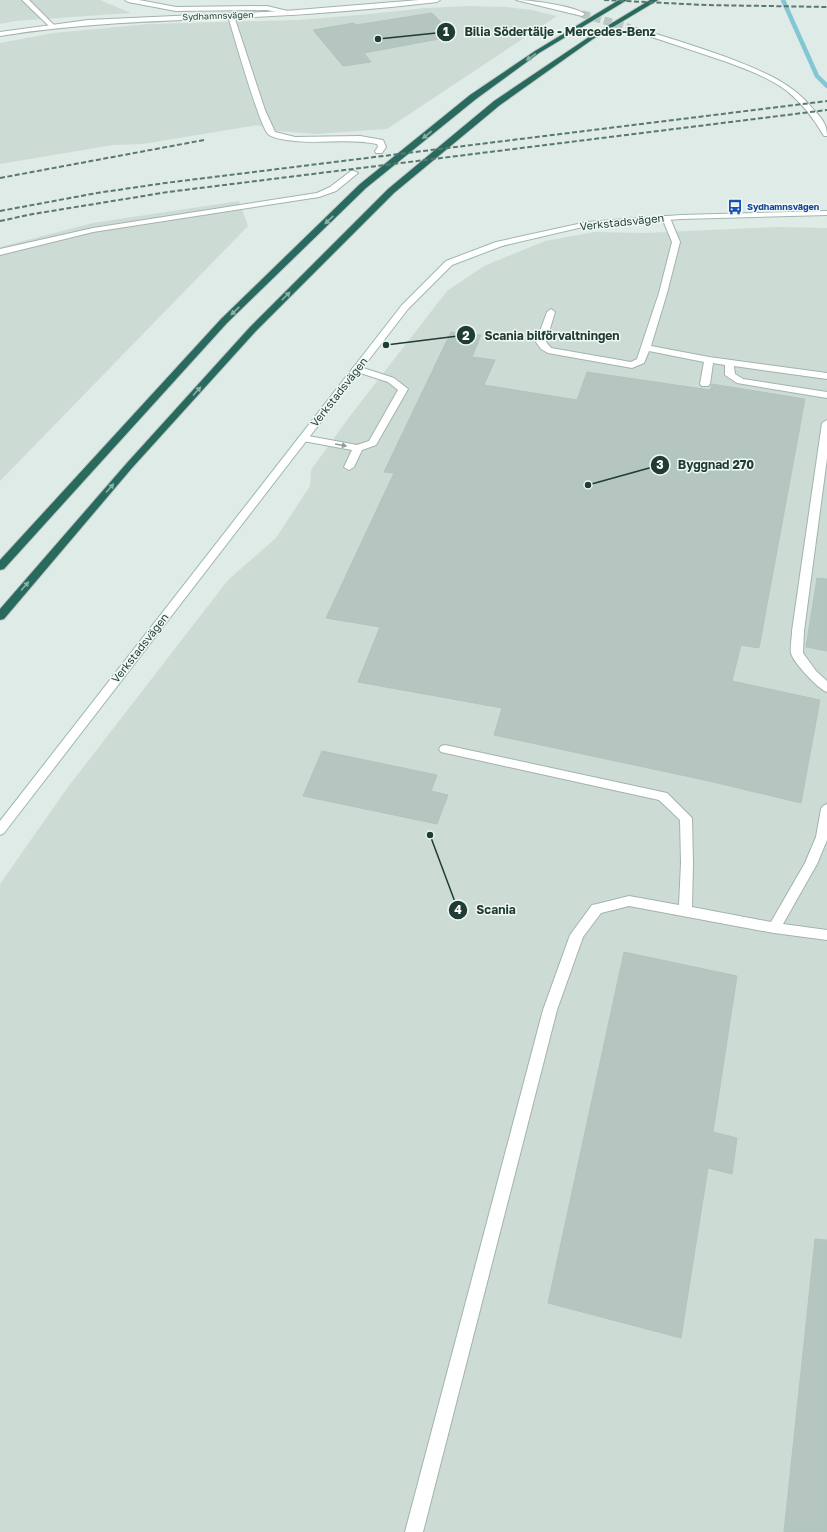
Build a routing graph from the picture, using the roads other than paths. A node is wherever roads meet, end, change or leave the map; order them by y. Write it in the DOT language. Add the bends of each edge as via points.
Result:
graph roads {
  1 [pos="25,0"];
  2 [pos="128,0"];
  3 [pos="437,0"];
  4 [pos="519,0"];
  5 [pos="624,0"];
  6 [pos="655,0"];
  7 [pos="293,13"];
  8 [pos="582,14"];
  9 [pos="231,16"];
  10 [pos="52,26"];
  11 [pos="630,28"];
  12 [pos="0,34"];
  13 [pos="827,134"];
  14 [pos="379,151"];
  15 [pos="354,173"];
  16 [pos="827,213"];
  17 [pos="666,218"];
  18 [pos="0,252"];
  19 [pos="551,312"];
  20 [pos="646,348"];
  21 [pos="709,360"];
  22 [pos="729,363"];
  23 [pos="357,369"];
  24 [pos="827,376"];
  25 [pos="704,384"];
  26 [pos="827,395"];
  27 [pos="827,423"];
  28 [pos="303,438"];
  29 [pos="358,448"];
  30 [pos="349,467"];
  31 [pos="0,567"];
  32 [pos="0,616"];
  33 [pos="827,688"];
  34 [pos="445,750"];
  35 [pos="827,809"];
  36 [pos="0,830"];
  37 [pos="685,911"];
  38 [pos="774,928"];
  39 [pos="827,935"];
  40 [pos="414,1532"];
  1 -- 10 [label="main road"];
  2 -- 7 [label="main road" via="176,10 267,8"];
  3 -- 7 [label="main road, Sydhamnsvägen"];
  4 -- 8 [label="main road"];
  5 -- 31 [label="highway, one-way" via="537,52 473,97 364,186 224,321"];
  32 -- 6 [label="highway, one-way" via="129,466 253,329 391,191 497,103 591,38"];
  7 -- 9 [label="main road, Sydhamnsvägen"];
  9 -- 10 [label="main road, Sydhamnsvägen"];
  9 -- 14 [label="main road" via="261,110 272,134 295,138 368,138 380,142 382,147"];
  10 -- 12 [label="main road, Sydhamnsvägen"];
  11 -- 13 [label="main road" via="738,64 778,82 811,111"];
  15 -- 18 [label="main road" via="333,190 319,196 93,230"];
  16 -- 17 [label="main road, Verkstadsvägen"];
  17 -- 20 [label="main road" via="676,242"];
  17 -- 23 [label="main road, Verkstadsvägen" via="587,224 498,244 449,263 405,307"];
  19 -- 20 [label="main road" via="541,342 548,350 632,364 641,361"];
  20 -- 21 [label="main road"];
  21 -- 22 [label="main road"];
  21 -- 25 [label="main road"];
  22 -- 24 [label="main road"];
  22 -- 26 [label="main road" via="730,375 740,381"];
  23 -- 28 [label="main road, Verkstadsvägen"];
  23 -- 29 [label="main road" via="391,380 403,389 373,443"];
  27 -- 33 [label="main road" via="797,654"];
  28 -- 29 [label="main road, one-way"];
  28 -- 36 [label="main road, Verkstadsvägen"];
  29 -- 30 [label="main road"];
  34 -- 37 [label="main road" via="663,796 686,818"];
  35 -- 38 [label="main road" via="822,838 811,864"];
  37 -- 38 [label="main road"];
  37 -- 40 [label="main road" via="629,901 597,909 578,935 550,1010"];
  38 -- 39 [label="main road"];
}
